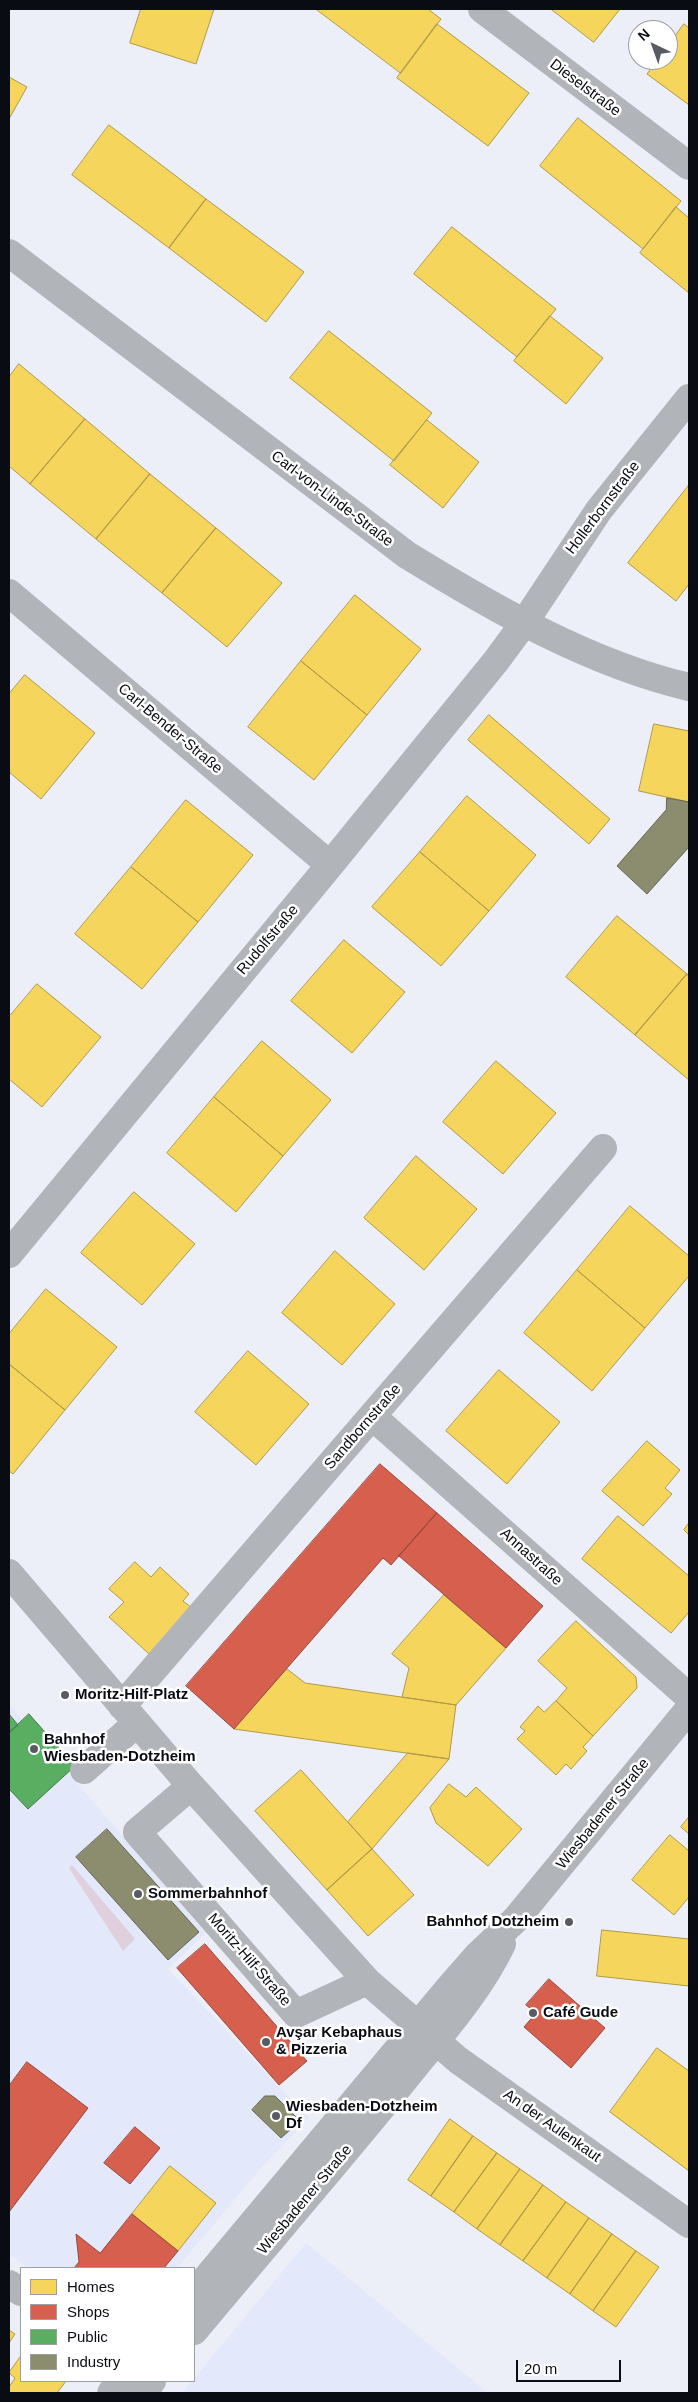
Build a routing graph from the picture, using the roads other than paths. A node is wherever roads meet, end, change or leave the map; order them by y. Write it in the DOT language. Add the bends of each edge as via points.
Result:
graph roads {
  1 [pos="482,9"];
  2 [pos="689,166"];
  3 [pos="9,253"];
  4 [pos="689,398"];
  5 [pos="9,592"];
  6 [pos="524,623"];
  7 [pos="689,688"];
  8 [pos="330,866"];
  9 [pos="603,1148"];
  10 [pos="9,1254"];
  11 [pos="372,1416"];
  12 [pos="9,1573"];
  13 [pos="689,1697"];
  14 [pos="689,1708"];
  15 [pos="130,1715"];
  16 [pos="84,1770"];
  17 [pos="191,1786"];
  18 [pos="367,1981"];
  19 [pos="426,2033"];
  20 [pos="689,2224"];
  21 [pos="9,2284"];
  22 [pos="20,2291"];
  23 [pos="195,2292"];
  24 [pos="195,2330"];
  25 [pos="119,2382"];
  26 [pos="111,2393"];
  1 -- 2 [label="street, Dieselstraße"];
  3 -- 6 [label="street, Carl-von-Linde-Straße" via="407,555"];
  4 -- 6 [label="street, Hollerbornstraße" via="599,510"];
  5 -- 8 [label="street, Carl-Bender-Straße"];
  6 -- 7 [label="street, Carl-von-Linde-Straße" via="628,668"];
  6 -- 8 [label="street, Rudolfstraße"];
  8 -- 10 [label="street, Rudolfstraße"];
  9 -- 11 [label="street, Sandbornstraße"];
  11 -- 13 [label="street, Annastraße"];
  11 -- 15 [label="street, Sandbornstraße"];
  12 -- 15 [label="street"];
  14 -- 19 [label="street, Wiesbadener Straße" via="516,1919 488,1971"];
  15 -- 16 [label="street"];
  15 -- 17 [label="street"];
  17 -- 18 [label="street"];
  17 -- 18 [label="street, Moritz-Hilf-Straße" via="137,1832 296,2014"];
  18 -- 19 [label="street"];
  19 -- 20 [label="street, An der Aulenkaut" via="458,2060"];
  19 -- 23 [label="street, Wiesbadener Straße"];
  19 -- 24 [label="street, Wiesbadener Straße" via="317,2187"];
  21 -- 22 [label="street"];
  25 -- 26 [label="street"];
}
